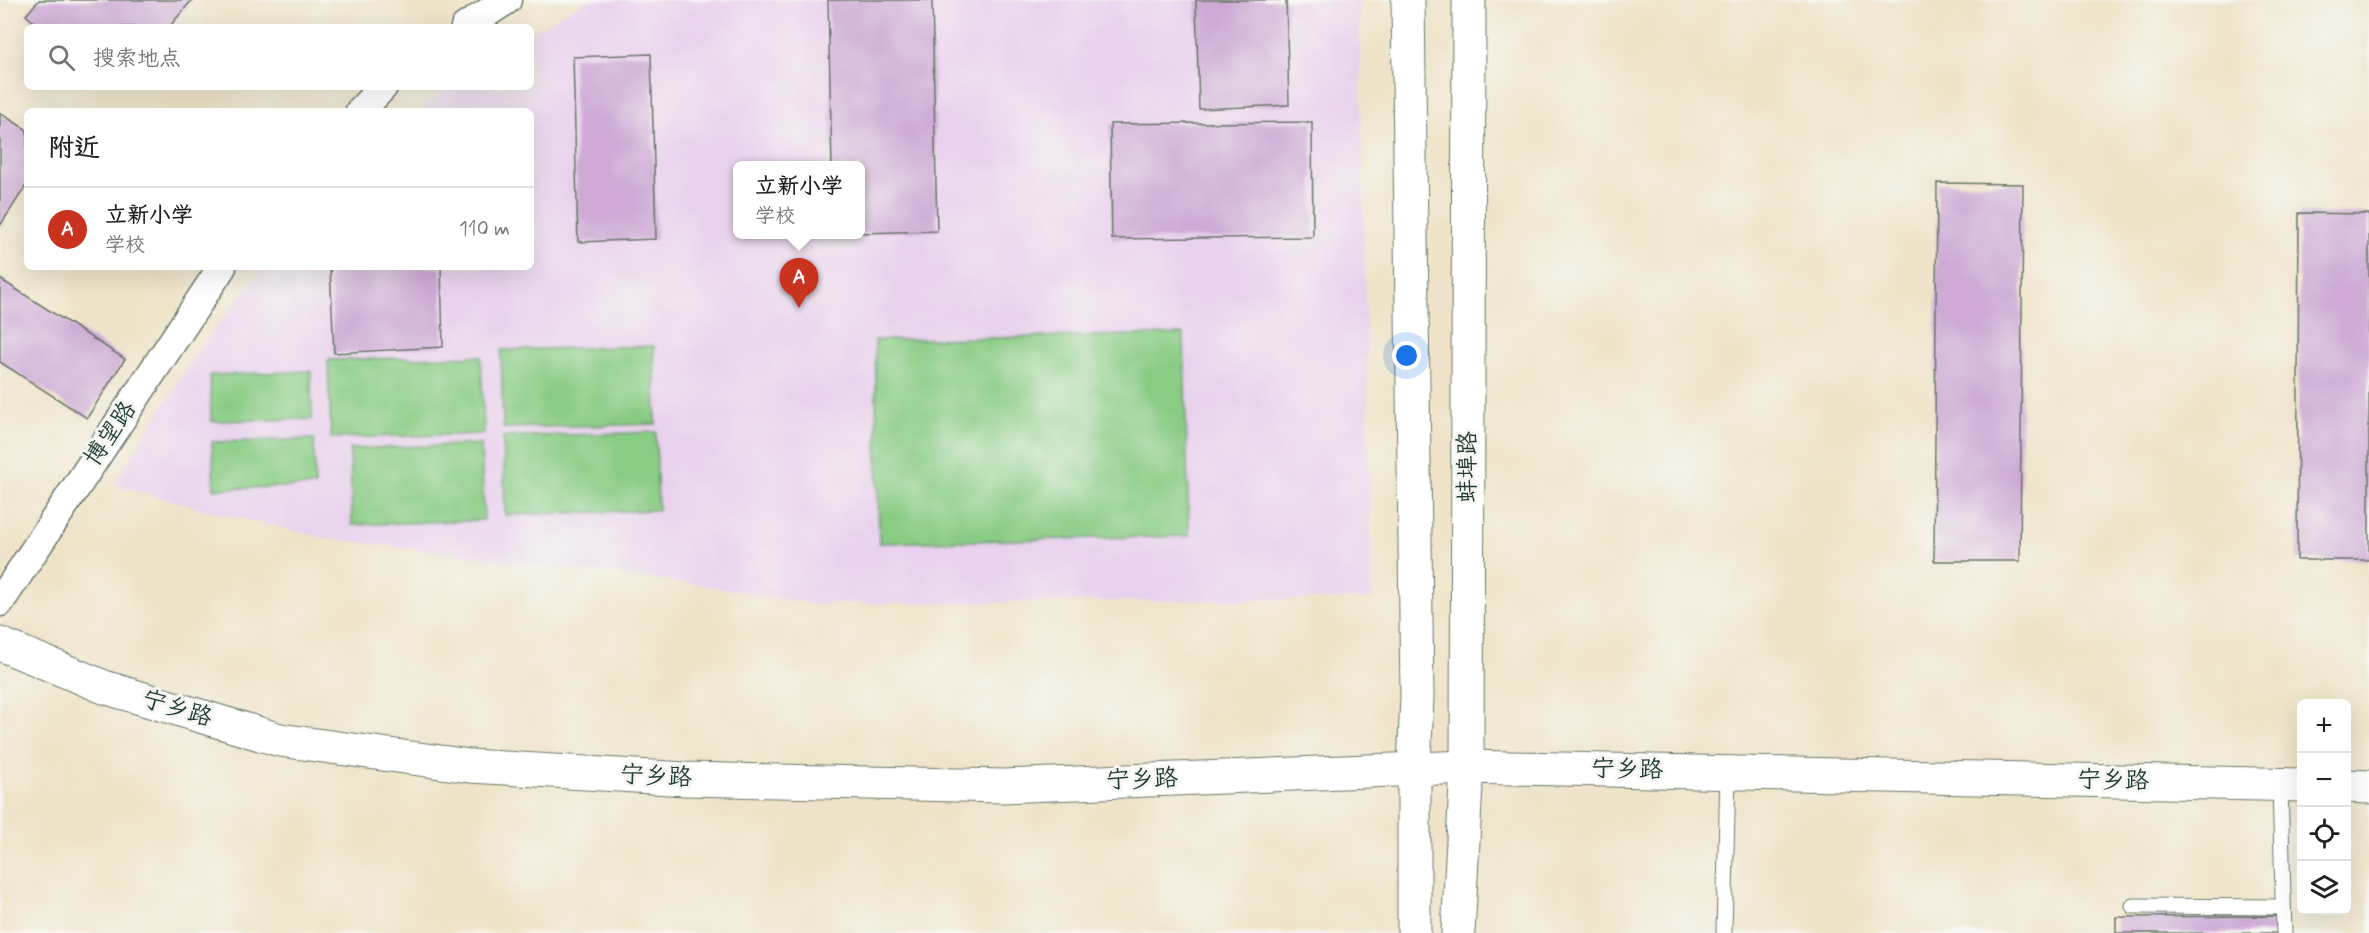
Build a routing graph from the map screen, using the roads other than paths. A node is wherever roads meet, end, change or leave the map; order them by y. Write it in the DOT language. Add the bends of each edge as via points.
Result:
graph roads {
  1 [pos="507,0"];
  2 [pos="1408,0"];
  3 [pos="1469,0"];
  4 [pos="470,24"];
  5 [pos="380,90"];
  6 [pos="363,108"];
  7 [pos="220,270"];
  8 [pos="0,602"];
  9 [pos="0,644"];
  10 [pos="1467,767"];
  11 [pos="1414,768"];
  12 [pos="1728,772"];
  13 [pos="2291,785"];
  14 [pos="2351,786"];
  15 [pos="2369,787"];
  16 [pos="2133,906"];
  17 [pos="2283,907"];
  18 [pos="1414,933"];
  19 [pos="1458,933"];
  20 [pos="1724,933"];
  21 [pos="2284,933"];
  1 -- 4 [label="street"];
  2 -- 11 [label="street" via="1417,696"];
  3 -- 10 [label="street, 蚌埠路"];
  5 -- 6 [label="street"];
  7 -- 8 [label="street, 博望路"];
  9 -- 11 [label="street, 宁乡路" via="104,687 280,740 470,766 686,779 1003,786"];
  10 -- 11 [label="street, 宁乡路"];
  10 -- 12 [label="street, 宁乡路"];
  10 -- 19 [label="street, 蚌埠路"];
  11 -- 18 [label="street"];
  12 -- 13 [label="street, 宁乡路"];
  12 -- 20 [label="lane"];
  13 -- 17 [label="lane"];
  14 -- 15 [label="street"];
  16 -- 17 [label="lane"];
  17 -- 21 [label="lane"];
}
